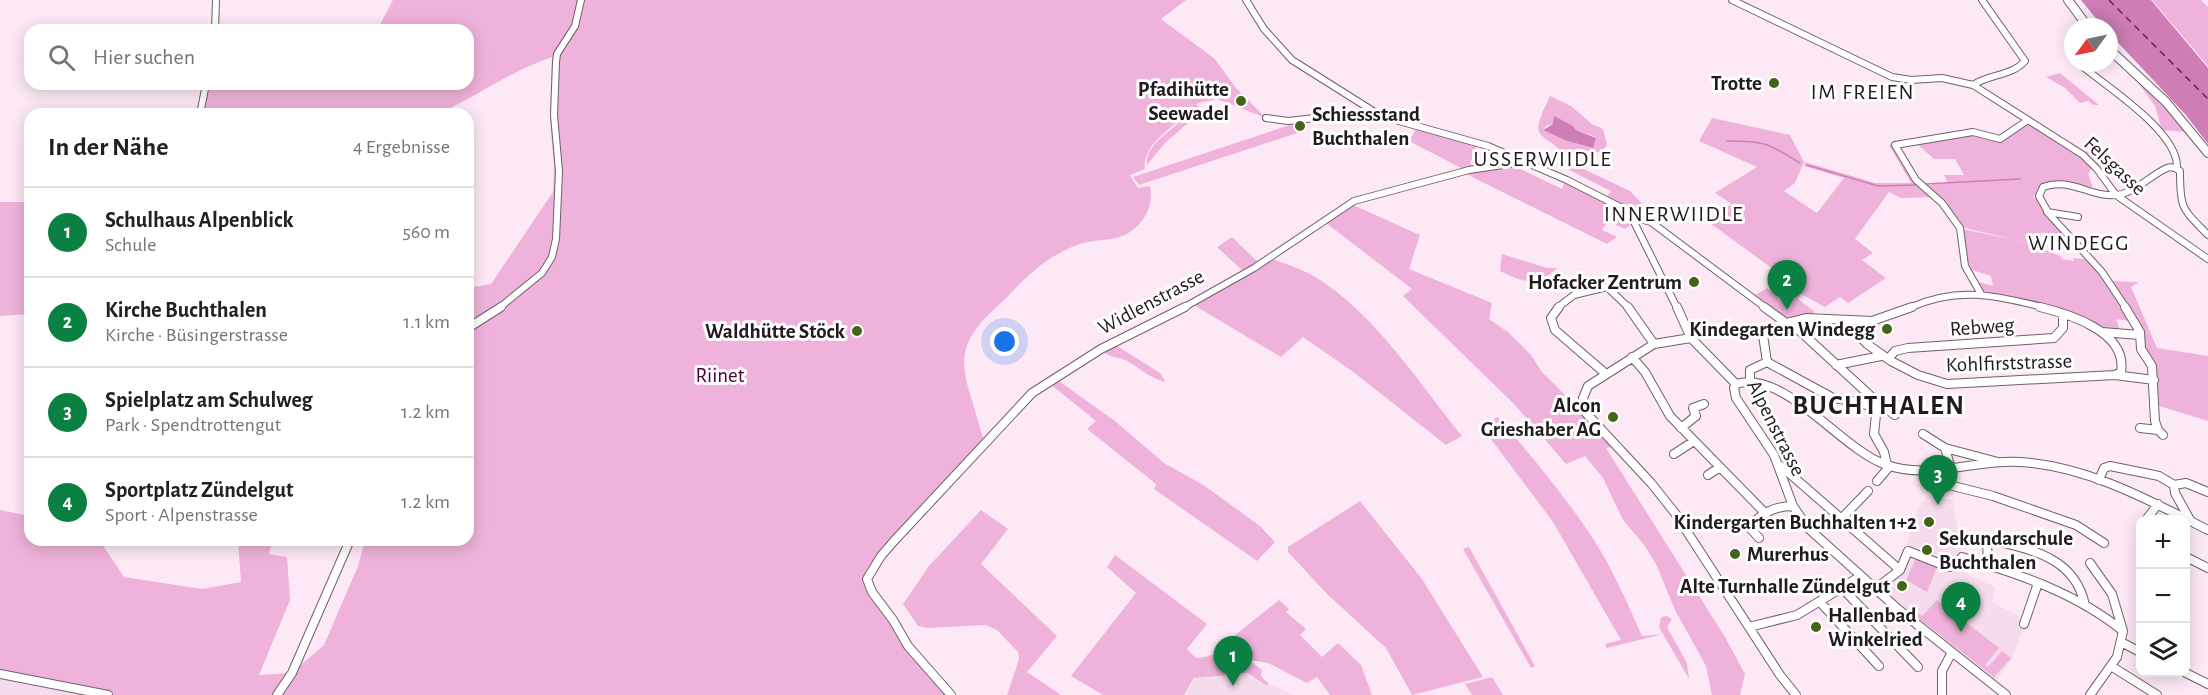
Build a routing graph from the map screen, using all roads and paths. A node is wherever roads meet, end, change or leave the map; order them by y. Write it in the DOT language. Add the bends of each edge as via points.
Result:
graph roads {
  1 [pos="216,0"];
  2 [pos="581,0"];
  3 [pos="1246,0"];
  4 [pos="1732,0"];
  5 [pos="1982,0"];
  6 [pos="2068,0"];
  7 [pos="2081,18"];
  8 [pos="215,24"];
  9 [pos="2118,57"];
  10 [pos="2088,72"];
  11 [pos="1973,85"];
  12 [pos="205,90"];
  13 [pos="201,108"];
  14 [pos="1381,116"];
  15 [pos="1266,118"];
  16 [pos="2028,120"];
  17 [pos="2208,153"];
  18 [pos="1523,162"];
  19 [pos="2177,168"];
  20 [pos="2116,195"];
  21 [pos="2047,212"];
  22 [pos="2078,217"];
  23 [pos="1636,218"];
  24 [pos="2208,235"];
  25 [pos="2208,259"];
  26 [pos="1981,294"];
  27 [pos="2063,315"];
  28 [pos="1788,322"];
  29 [pos="1846,322"];
  30 [pos="474,324"];
  31 [pos="2102,332"];
  32 [pos="2140,335"];
  33 [pos="1691,338"];
  34 [pos="1654,344"];
  35 [pos="1632,357"];
  36 [pos="1885,357"];
  37 [pos="1767,362"];
  38 [pos="1836,365"];
  39 [pos="1606,374"];
  40 [pos="2118,374"];
  41 [pos="1750,380"];
  42 [pos="2154,380"];
  43 [pos="1736,384"];
  44 [pos="1704,404"];
  45 [pos="1877,405"];
  46 [pos="1895,415"];
  47 [pos="1681,428"];
  48 [pos="2140,428"];
  49 [pos="1923,434"];
  50 [pos="1694,441"];
  51 [pos="1945,448"];
  52 [pos="1674,454"];
  53 [pos="2001,463"];
  54 [pos="1779,465"];
  55 [pos="1888,466"];
  56 [pos="1720,467"];
  57 [pos="1951,469"];
  58 [pos="1937,471"];
  59 [pos="1707,475"];
  60 [pos="2099,480"];
  61 [pos="1877,482"];
  62 [pos="2174,485"];
  63 [pos="1868,491"];
  64 [pos="2208,492"];
  65 [pos="2158,504"];
  66 [pos="1793,506"];
  67 [pos="1766,514"];
  68 [pos="2149,515"];
  69 [pos="2179,515"];
  70 [pos="2187,515"];
  71 [pos="1842,518"];
  72 [pos="2190,521"];
  73 [pos="2208,530"];
  74 [pos="1759,538"];
  75 [pos="2104,543"];
  76 [pos="347,546"];
  77 [pos="2190,559"];
  78 [pos="2090,563"];
  79 [pos="1988,564"];
  80 [pos="2208,568"];
  81 [pos="1900,570"];
  82 [pos="1861,576"];
  83 [pos="2038,583"];
  84 [pos="1842,588"];
  85 [pos="1875,589"];
  86 [pos="1820,602"];
  87 [pos="2085,605"];
  88 [pos="2024,624"];
  89 [pos="1749,627"];
  90 [pos="2123,631"];
  91 [pos="2123,643"];
  92 [pos="2136,650"];
  93 [pos="1952,652"];
  94 [pos="1879,666"];
  95 [pos="2111,666"];
  96 [pos="1918,667"];
  97 [pos="0,674"];
  98 [pos="2190,675"];
  99 [pos="2208,684"];
  100 [pos="108,695"];
  101 [pos="277,695"];
  102 [pos="951,695"];
  103 [pos="1796,695"];
  104 [pos="1942,695"];
  105 [pos="2006,695"];
  106 [pos="2090,695"];
  107 [pos="2157,695"];
  1 -- 8 [label="street"];
  2 -- 30 [label="street" via="575,26 556,62 554,122 559,171 552,257 542,273"];
  3 -- 14 [label="street" via="1292,60"];
  4 -- 11 [label="street, Felsgasse" via="1892,77 1942,78"];
  5 -- 11 [label="street" via="2025,61 2020,67"];
  6 -- 7 [label="main road"];
  9 -- 17 [label="main road" via="2166,102"];
  10 -- 19 [label="street" via="2161,131 2176,153"];
  11 -- 16 [label="street, Felsgasse"];
  12 -- 13 [label="street"];
  14 -- 15 [label="street" via="1351,114 1288,121"];
  14 -- 18 [label="street" via="1469,139"];
  16 -- 20 [label="street, Felsgasse" via="2083,155"];
  16 -- 26 [label="street" via="2000,139 1968,132 1895,145 1916,180 1942,203 1960,228 1965,266"];
  18 -- 23 [label="street" via="1567,180"];
  18 -- 102 [label="street, Widlenstrasse" via="1468,170 1354,201 1254,268 1082,360 1032,393 881,556 866,582 908,646"];
  19 -- 20 [label="street" via="2168,167 2153,179"];
  19 -- 24 [label="street" via="2185,211"];
  20 -- 21 [label="street" via="2049,184 2039,196"];
  20 -- 25 [label="street, Felsgasse"];
  21 -- 22 [label="street"];
  21 -- 32 [label="street" via="2102,272 2131,314"];
  23 -- 28 [label="street" via="1651,222"];
  23 -- 33 [label="street, Alpenstrasse" via="1635,224"];
  26 -- 27 [label="street"];
  26 -- 29 [label="street" via="1934,297 1899,314 1874,321"];
  27 -- 31 [label="street"];
  27 -- 36 [label="street, Rebweg" via="2064,327 2054,338 1908,348"];
  28 -- 29 [label="street" via="1813,318"];
  28 -- 37 [label="street" via="1763,332"];
  28 -- 38 [label="street"];
  29 -- 36 [label="street, Kohlfirststrasse" via="1863,342"];
  31 -- 32 [label="street"];
  31 -- 40 [label="street" via="2123,365"];
  32 -- 42 [label="street" via="2141,349 2152,366"];
  33 -- 34 [label="street"];
  33 -- 43 [label="street, Alpenstrasse"];
  34 -- 35 [label="street"];
  34 -- 39 [label="street" via="1621,297 1607,287 1584,289 1557,307 1551,318 1555,330"];
  35 -- 39 [label="street"];
  35 -- 47 [label="street" via="1646,370 1665,409"];
  36 -- 38 [label="street, Rebweg"];
  36 -- 40 [label="street, Kohlfirststrasse" via="1925,379 1947,384"];
  37 -- 41 [label="street" via="1750,370"];
  37 -- 45 [label="street" via="1834,399"];
  38 -- 45 [label="street"];
  39 -- 89 [label="street" via="1588,386 1583,398 1586,413 1675,513"];
  40 -- 42 [label="street, Kohlfirststrasse"];
  41 -- 43 [label="street"];
  41 -- 55 [label="street" via="1772,387 1854,448"];
  42 -- 48 [label="street" via="2156,421 2161,433"];
  43 -- 54 [label="street, Alpenstrasse" via="1736,398"];
  44 -- 47 [label="street" via="1693,408 1696,416"];
  45 -- 46 [label="street"];
  45 -- 55 [label="street" via="1874,434"];
  47 -- 50 [label="street"];
  49 -- 51 [label="street"];
  50 -- 52 [label="street"];
  50 -- 56 [label="street"];
  51 -- 53 [label="street"];
  51 -- 57 [label="street"];
  53 -- 57 [label="street"];
  53 -- 60 [label="street" via="2042,464"];
  54 -- 66 [label="street, Alpenstrasse"];
  54 -- 71 [label="street"];
  55 -- 58 [label="street"];
  55 -- 61 [label="street"];
  56 -- 59 [label="street"];
  56 -- 67 [label="street"];
  57 -- 58 [label="street"];
  58 -- 75 [label="street" via="1949,485 2076,525"];
  60 -- 62 [label="street" via="2104,468 2110,466 2159,476"];
  60 -- 65 [label="street"];
  62 -- 64 [label="street" via="2187,483"];
  62 -- 70 [label="street"];
  63 -- 71 [label="street"];
  65 -- 68 [label="street"];
  65 -- 69 [label="street"];
  66 -- 67 [label="street" via="1783,505"];
  66 -- 82 [label="street, Alpenstrasse" via="1808,528"];
  67 -- 74 [label="street" via="1750,528"];
  71 -- 81 [label="street"];
  72 -- 73 [label="street"];
  76 -- 101 [label="street" via="292,673"];
  77 -- 80 [label="street"];
  78 -- 90 [label="street" via="2112,591"];
  79 -- 81 [label="street" via="1962,557 1957,565 1948,567 1908,551"];
  79 -- 83 [label="street"];
  79 -- 87 [label="street" via="1987,542 1992,540 2047,556 2069,571 2085,594"];
  81 -- 85 [label="street"];
  82 -- 84 [label="street"];
  82 -- 85 [label="street, Alpenstrasse"];
  83 -- 87 [label="street"];
  83 -- 88 [label="street"];
  84 -- 86 [label="street"];
  84 -- 96 [label="street"];
  85 -- 93 [label="street, Alpenstrasse"];
  86 -- 89 [label="street" via="1797,615"];
  86 -- 94 [label="street"];
  87 -- 90 [label="street"];
  89 -- 103 [label="street"];
  90 -- 91 [label="street"];
  91 -- 92 [label="street"];
  91 -- 95 [label="street"];
  93 -- 104 [label="street" via="1942,671"];
  93 -- 105 [label="street, Alpenstrasse"];
  95 -- 106 [label="street"];
  95 -- 107 [label="street"];
  97 -- 100 [label="street"];
  98 -- 99 [label="street"];
}
